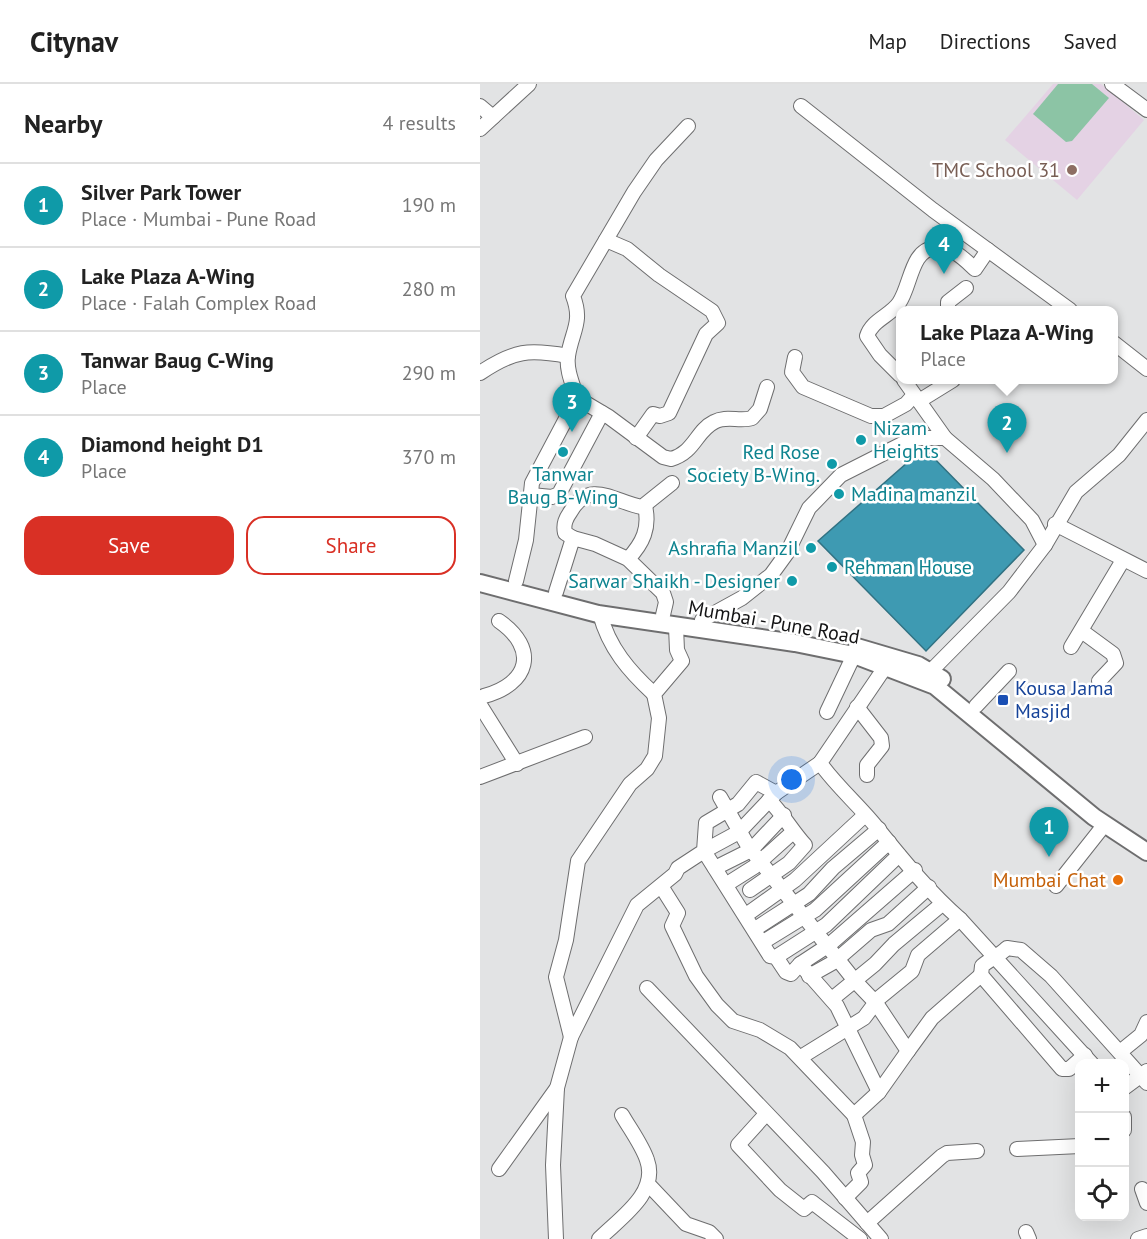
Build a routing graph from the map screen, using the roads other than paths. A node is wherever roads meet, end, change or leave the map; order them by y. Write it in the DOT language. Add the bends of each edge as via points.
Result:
graph roads {
  1 [pos="530,84"];
  2 [pos="1112,84"];
  3 [pos="801,105"];
  4 [pos="480,106"];
  5 [pos="1147,111"];
  6 [pos="493,117"];
  7 [pos="688,126"];
  8 [pos="480,129"];
  9 [pos="606,240"];
  10 [pos="988,250"];
  11 [pos="966,288"];
  12 [pos="901,306"];
  13 [pos="948,306"];
  14 [pos="1065,306"];
  15 [pos="896,311"];
  16 [pos="1118,347"];
  17 [pos="568,356"];
  18 [pos="795,357"];
  19 [pos="896,364"];
  20 [pos="1147,369"];
  21 [pos="480,373"];
  22 [pos="907,384"];
  23 [pos="945,384"];
  24 [pos="767,387"];
  25 [pos="577,398"];
  26 [pos="916,398"];
  27 [pos="602,413"];
  28 [pos="1147,420"];
  29 [pos="636,438"];
  30 [pos="945,438"];
  31 [pos="672,483"];
  32 [pos="531,495"];
  33 [pos="645,506"];
  34 [pos="1055,524"];
  35 [pos="573,538"];
  36 [pos="1045,545"];
  37 [pos="628,559"];
  38 [pos="1123,560"];
  39 [pos="1147,571"];
  40 [pos="480,574"];
  41 [pos="516,581"];
  42 [pos="480,583"];
  43 [pos="556,592"];
  44 [pos="600,614"];
  45 [pos="702,620"];
  46 [pos="499,621"];
  47 [pos="670,621"];
  48 [pos="1083,632"];
  49 [pos="1071,647"];
  50 [pos="854,655"];
  51 [pos="889,661"];
  52 [pos="1009,671"];
  53 [pos="926,676"];
  54 [pos="1099,681"];
  55 [pos="654,694"];
  56 [pos="481,699"];
  57 [pos="976,706"];
  58 [pos="857,707"];
  59 [pos="827,712"];
  60 [pos="585,736"];
  61 [pos="820,763"];
  62 [pos="517,764"];
  63 [pos="867,775"];
  64 [pos="480,777"];
  65 [pos="772,796"];
  66 [pos="720,797"];
  67 [pos="728,811"];
  68 [pos="783,815"];
  69 [pos="865,815"];
  70 [pos="1105,824"];
  71 [pos="879,829"];
  72 [pos="739,832"];
  73 [pos="794,832"];
  74 [pos="1147,840"];
  75 [pos="889,842"];
  76 [pos="751,850"];
  77 [pos="704,851"];
  78 [pos="1147,852"];
  79 [pos="899,855"];
  80 [pos="761,862"];
  81 [pos="715,868"];
  82 [pos="915,870"];
  83 [pos="773,876"];
  84 [pos="727,884"];
  85 [pos="661,886"];
  86 [pos="1056,886"];
  87 [pos="929,887"];
  88 [pos="783,888"];
  89 [pos="750,890"];
  90 [pos="796,904"];
  91 [pos="942,904"];
  92 [pos="746,915"];
  93 [pos="806,917"];
  94 [pos="960,919"];
  95 [pos="755,929"];
  96 [pos="817,931"];
  97 [pos="763,942"];
  98 [pos="829,945"];
  99 [pos="776,957"];
  100 [pos="839,958"];
  101 [pos="997,958"];
  102 [pos="800,964"];
  103 [pos="981,975"];
  104 [pos="809,976"];
  105 [pos="855,981"];
  106 [pos="647,988"];
  107 [pos="1070,996"];
  108 [pos="832,999"];
  109 [pos="876,1003"];
  110 [pos="1052,1017"];
  111 [pos="849,1029"];
  112 [pos="1146,1029"];
  113 [pos="1034,1036"];
  114 [pos="572,1037"];
  115 [pos="908,1051"];
  116 [pos="1120,1052"];
  117 [pos="801,1057"];
  118 [pos="1088,1059"];
  119 [pos="1075,1066"];
  120 [pos="1145,1077"];
  121 [pos="1129,1086"];
  122 [pos="557,1088"];
  123 [pos="879,1092"];
  124 [pos="766,1114"];
  125 [pos="622,1115"];
  126 [pos="854,1115"];
  127 [pos="1075,1146"];
  128 [pos="1017,1149"];
  129 [pos="977,1150"];
  130 [pos="499,1169"];
  131 [pos="649,1185"];
  132 [pos="1142,1189"];
  133 [pos="845,1198"];
  134 [pos="1147,1203"];
  135 [pos="867,1223"];
  136 [pos="1147,1236"];
  137 [pos="556,1239"];
  138 [pos="599,1239"];
  139 [pos="716,1239"];
  140 [pos="860,1239"];
  141 [pos="880,1239"];
  142 [pos="1138,1239"];
  1 -- 6 [label="street"];
  2 -- 5 [label="street"];
  3 -- 10 [label="street"];
  4 -- 6 [label="street"];
  6 -- 8 [label="street"];
  7 -- 9 [label="street" via="657,160"];
  9 -- 17 [label="street" via="573,296 577,329"];
  9 -- 29 [label="street" via="627,249 717,317 718,323 706,334 669,413 653,414"];
  10 -- 12 [label="street" via="975,269 945,247 929,248 923,252"];
  10 -- 14 [label="street"];
  11 -- 13 [label="street"];
  15 -- 19 [label="street" via="873,325 867,336 873,347"];
  16 -- 20 [label="street"];
  17 -- 21 [label="street" via="537,350 518,352"];
  17 -- 25 [label="street"];
  18 -- 26 [label="street" via="792,372 803,387 861,413 884,416"];
  22 -- 26 [label="street"];
  23 -- 26 [label="street"];
  24 -- 29 [label="street" via="756,415 746,420 716,420 680,457 663,457"];
  25 -- 27 [label="street"];
  25 -- 32 [label="street" via="532,483"];
  26 -- 30 [label="street"];
  27 -- 29 [label="street"];
  27 -- 32 [label="street" via="559,494"];
  28 -- 34 [label="street" via="1119,455 1076,492"];
  30 -- 36 [label="street" via="993,479 1032,520"];
  30 -- 45 [label="street" via="914,438 841,475 809,508 787,553 771,575 742,598"];
  31 -- 33 [label="street"];
  32 -- 41 [label="street"];
  33 -- 35 [label="street" via="602,495 583,496 575,502 564,524 565,533"];
  33 -- 37 [label="street" via="647,530"];
  34 -- 36 [label="street"];
  34 -- 38 [label="street"];
  35 -- 37 [label="street"];
  35 -- 43 [label="street"];
  36 -- 53 [label="street" via="1008,592"];
  37 -- 47 [label="street" via="663,593"];
  38 -- 39 [label="street"];
  38 -- 48 [label="street"];
  40 -- 41 [label="main road, Mumbai - Pune Road"];
  41 -- 43 [label="main road, Mumbai - Pune Road"];
  42 -- 44 [label="main road, Mumbai - Pune Road"];
  43 -- 47 [label="main road, Mumbai - Pune Road"];
  44 -- 47 [label="main road, Mumbai - Pune Road"];
  44 -- 55 [label="street" via="605,634 628,669"];
  45 -- 47 [label="main road, Mumbai - Pune Road"];
  45 -- 51 [label="main road, Mumbai - Pune Road" via="807,636"];
  46 -- 56 [label="street" via="515,632 525,648 523,663 515,681"];
  47 -- 50 [label="main road, Mumbai - Pune Road"];
  47 -- 55 [label="street" via="682,661"];
  48 -- 49 [label="street"];
  48 -- 54 [label="street" via="1113,654 1116,663"];
  50 -- 51 [label="main road, Mumbai - Pune Road"];
  50 -- 59 [label="street"];
  51 -- 53 [label="main road, Mumbai - Pune Road"];
  51 -- 58 [label="street"];
  52 -- 57 [label="street"];
  53 -- 57 [label="main road, Mumbai - Pune Road" via="946,681"];
  53 -- 70 [label="main road, Mumbai - Pune Road"];
  55 -- 114 [label="street" via="659,718 655,756 630,784 578,861 556,977"];
  56 -- 62 [label="street"];
  57 -- 74 [label="main road, Mumbai - Pune Road" via="1104,812"];
  58 -- 61 [label="street"];
  58 -- 63 [label="street" via="881,738 882,746 867,765"];
  60 -- 62 [label="street"];
  61 -- 65 [label="street"];
  61 -- 69 [label="street"];
  62 -- 64 [label="street"];
  65 -- 67 [label="street" via="756,782"];
  65 -- 68 [label="street"];
  65 -- 72 [label="street"];
  66 -- 67 [label="street"];
  67 -- 72 [label="street"];
  67 -- 77 [label="street" via="706,823"];
  68 -- 73 [label="street"];
  68 -- 76 [label="street"];
  69 -- 71 [label="street"];
  69 -- 88 [label="street"];
  70 -- 78 [label="main road, Mumbai - Pune Road"];
  70 -- 86 [label="street"];
  71 -- 75 [label="street"];
  71 -- 90 [label="street"];
  72 -- 76 [label="street"];
  72 -- 77 [label="street"];
  73 -- 80 [label="street"];
  73 -- 83 [label="street" via="805,845"];
  75 -- 79 [label="street"];
  75 -- 93 [label="street"];
  76 -- 80 [label="street"];
  76 -- 81 [label="street"];
  77 -- 81 [label="street"];
  77 -- 85 [label="street" via="678,868"];
  79 -- 82 [label="street"];
  79 -- 96 [label="street"];
  80 -- 83 [label="street"];
  80 -- 84 [label="street"];
  81 -- 84 [label="street"];
  82 -- 87 [label="street"];
  82 -- 98 [label="street"];
  83 -- 88 [label="street"];
  83 -- 89 [label="street"];
  84 -- 92 [label="street"];
  85 -- 114 [label="street" via="637,905"];
  85 -- 117 [label="street" via="678,914 672,926 696,976 717,1005 733,1021 779,1040"];
  87 -- 91 [label="street"];
  87 -- 100 [label="street" via="888,924 871,930"];
  88 -- 90 [label="street"];
  88 -- 92 [label="street"];
  90 -- 93 [label="street"];
  90 -- 95 [label="street"];
  91 -- 94 [label="street"];
  91 -- 105 [label="street"];
  92 -- 95 [label="street"];
  93 -- 96 [label="street"];
  93 -- 97 [label="street"];
  94 -- 101 [label="street"];
  94 -- 109 [label="street" via="918,955 912,970"];
  95 -- 97 [label="street"];
  96 -- 98 [label="street"];
  96 -- 99 [label="street"];
  97 -- 99 [label="street" via="770,956"];
  98 -- 100 [label="street"];
  98 -- 102 [label="street"];
  99 -- 102 [label="street" via="790,974"];
  100 -- 104 [label="street"];
  100 -- 105 [label="street"];
  101 -- 103 [label="street" via="982,966"];
  101 -- 107 [label="street" via="1007,948 1021,950"];
  101 -- 110 [label="street"];
  102 -- 104 [label="street"];
  103 -- 113 [label="street"];
  103 -- 115 [label="street" via="932,1018"];
  104 -- 108 [label="street"];
  105 -- 108 [label="street"];
  105 -- 109 [label="street"];
  106 -- 124 [label="street"];
  107 -- 110 [label="street"];
  107 -- 116 [label="street"];
  108 -- 111 [label="street"];
  109 -- 111 [label="street"];
  109 -- 115 [label="street"];
  110 -- 113 [label="street"];
  110 -- 118 [label="street"];
  111 -- 117 [label="street"];
  111 -- 123 [label="street"];
  112 -- 116 [label="street"];
  113 -- 119 [label="street" via="1067,1070"];
  114 -- 122 [label="street"];
  115 -- 123 [label="street"];
  116 -- 120 [label="street"];
  117 -- 126 [label="street"];
  120 -- 121 [label="street"];
  122 -- 130 [label="street"];
  122 -- 137 [label="street" via="553,1165"];
  123 -- 126 [label="street"];
  124 -- 133 [label="street"];
  124 -- 140 [label="street" via="738,1145 780,1190 804,1209 812,1202"];
  125 -- 131 [label="street" via="648,1161"];
  126 -- 133 [label="street" via="865,1165 858,1173 861,1182"];
  127 -- 128 [label="street"];
  129 -- 135 [label="street" via="942,1156"];
  131 -- 138 [label="street"];
  131 -- 139 [label="street" via="686,1224"];
  132 -- 134 [label="street"];
  133 -- 135 [label="street"];
  135 -- 141 [label="street"];
  136 -- 142 [label="street"];
}
